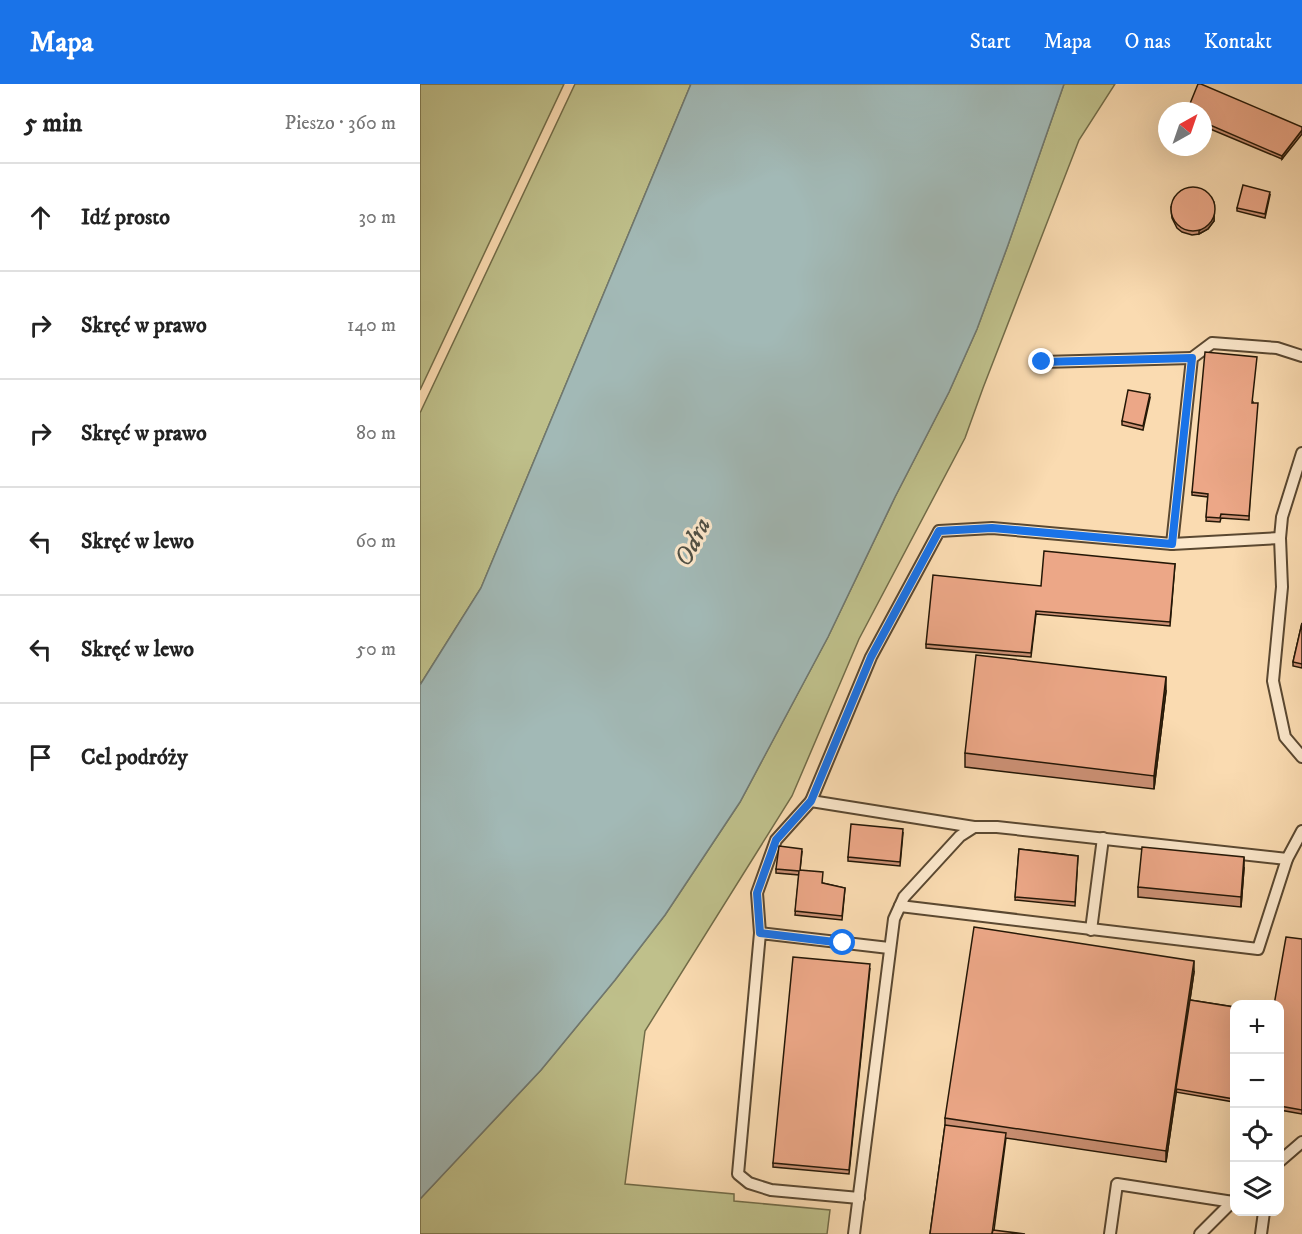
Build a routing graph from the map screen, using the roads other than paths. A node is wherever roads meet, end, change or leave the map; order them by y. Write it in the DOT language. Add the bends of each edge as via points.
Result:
graph roads {
  1 [pos="1302,356"];
  2 [pos="1192,358"];
  3 [pos="1042,362"];
  4 [pos="1302,453"];
  5 [pos="1280,538"];
  6 [pos="1172,544"];
  7 [pos="1302,757"];
  8 [pos="811,801"];
  9 [pos="974,827"];
  10 [pos="1302,831"];
  11 [pos="1103,838"];
  12 [pos="1287,858"];
  13 [pos="900,906"];
  14 [pos="1091,930"];
  15 [pos="760,933"];
  16 [pos="889,948"];
  17 [pos="1302,1142"];
  18 [pos="1284,1158"];
  19 [pos="859,1198"];
  20 [pos="1230,1200"];
  21 [pos="1230,1205"];
  22 [pos="1263,1216"];
  23 [pos="854,1234"];
  24 [pos="1110,1234"];
  25 [pos="1200,1234"];
  26 [pos="1261,1234"];
  1 -- 2 [label="lane" via="1277,348 1212,343"];
  2 -- 3 [label="lane"];
  2 -- 6 [label="lane"];
  4 -- 5 [label="lane" via="1282,517"];
  5 -- 6 [label="lane"];
  5 -- 7 [label="lane" via="1282,587 1273,681 1285,736"];
  6 -- 8 [label="lane" via="992,528 939,531 871,657"];
  8 -- 9 [label="lane"];
  8 -- 15 [label="lane" via="776,840 757,893"];
  9 -- 11 [label="lane"];
  9 -- 13 [label="lane" via="960,836"];
  10 -- 12 [label="lane"];
  11 -- 12 [label="lane"];
  11 -- 14 [label="lane"];
  12 -- 14 [label="lane" via="1258,949"];
  13 -- 14 [label="lane"];
  13 -- 16 [label="lane"];
  15 -- 16 [label="lane"];
  15 -- 19 [label="lane" via="738,1174 749,1183 771,1190"];
  16 -- 19 [label="lane"];
  17 -- 18 [label="lane"];
  19 -- 23 [label="lane"];
  20 -- 24 [label="lane" via="1118,1184"];
  21 -- 25 [label="lane"];
  22 -- 26 [label="lane"];
}
